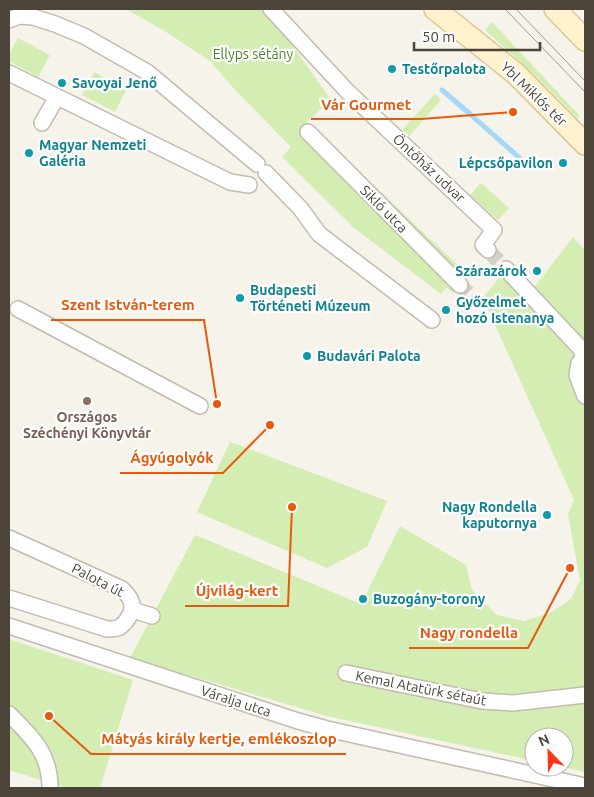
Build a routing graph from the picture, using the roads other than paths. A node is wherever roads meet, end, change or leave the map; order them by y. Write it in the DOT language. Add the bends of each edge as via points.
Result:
graph roads {
  1 [pos="271,9"];
  2 [pos="435,9"];
  3 [pos="555,9"];
  4 [pos="9,20"];
  5 [pos="585,40"];
  6 [pos="9,73"];
  7 [pos="57,97"];
  8 [pos="42,123"];
  9 [pos="308,132"];
  10 [pos="585,144"];
  11 [pos="257,175"];
  12 [pos="488,250"];
  13 [pos="506,269"];
  14 [pos="460,285"];
  15 [pos="18,309"];
  16 [pos="432,320"];
  17 [pos="585,396"];
  18 [pos="200,406"];
  19 [pos="9,538"];
  20 [pos="9,598"];
  21 [pos="132,610"];
  22 [pos="152,616"];
  23 [pos="9,626"];
  24 [pos="346,673"];
  25 [pos="585,695"];
  26 [pos="9,714"];
  27 [pos="585,786"];
  28 [pos="50,788"];
  1 -- 12 [label="street, Öntőház udvar" via="344,88 494,230 483,244"];
  2 -- 10 [label="street, Ybl Miklós tér" via="516,74"];
  3 -- 5 [label="street"];
  4 -- 11 [label="street" via="33,16 55,24 84,36 147,72"];
  6 -- 7 [label="street"];
  7 -- 8 [label="street"];
  7 -- 11 [label="street" via="230,182"];
  9 -- 14 [label="street, Sikló utca"];
  11 -- 16 [label="street" via="301,209 318,234"];
  13 -- 17 [label="street" via="582,350 577,375"];
  15 -- 18 [label="street"];
  19 -- 21 [label="street, Palota út" via="122,589 133,602"];
  20 -- 21 [label="street, Palota út" via="107,629 120,627"];
  21 -- 22 [label="street"];
  23 -- 27 [label="street, Váralja utca" via="298,721"];
  24 -- 25 [label="street, Kemal Atatürk sétaút" via="482,701 513,703"];
  26 -- 28 [label="street" via="42,752 50,775"];
}
